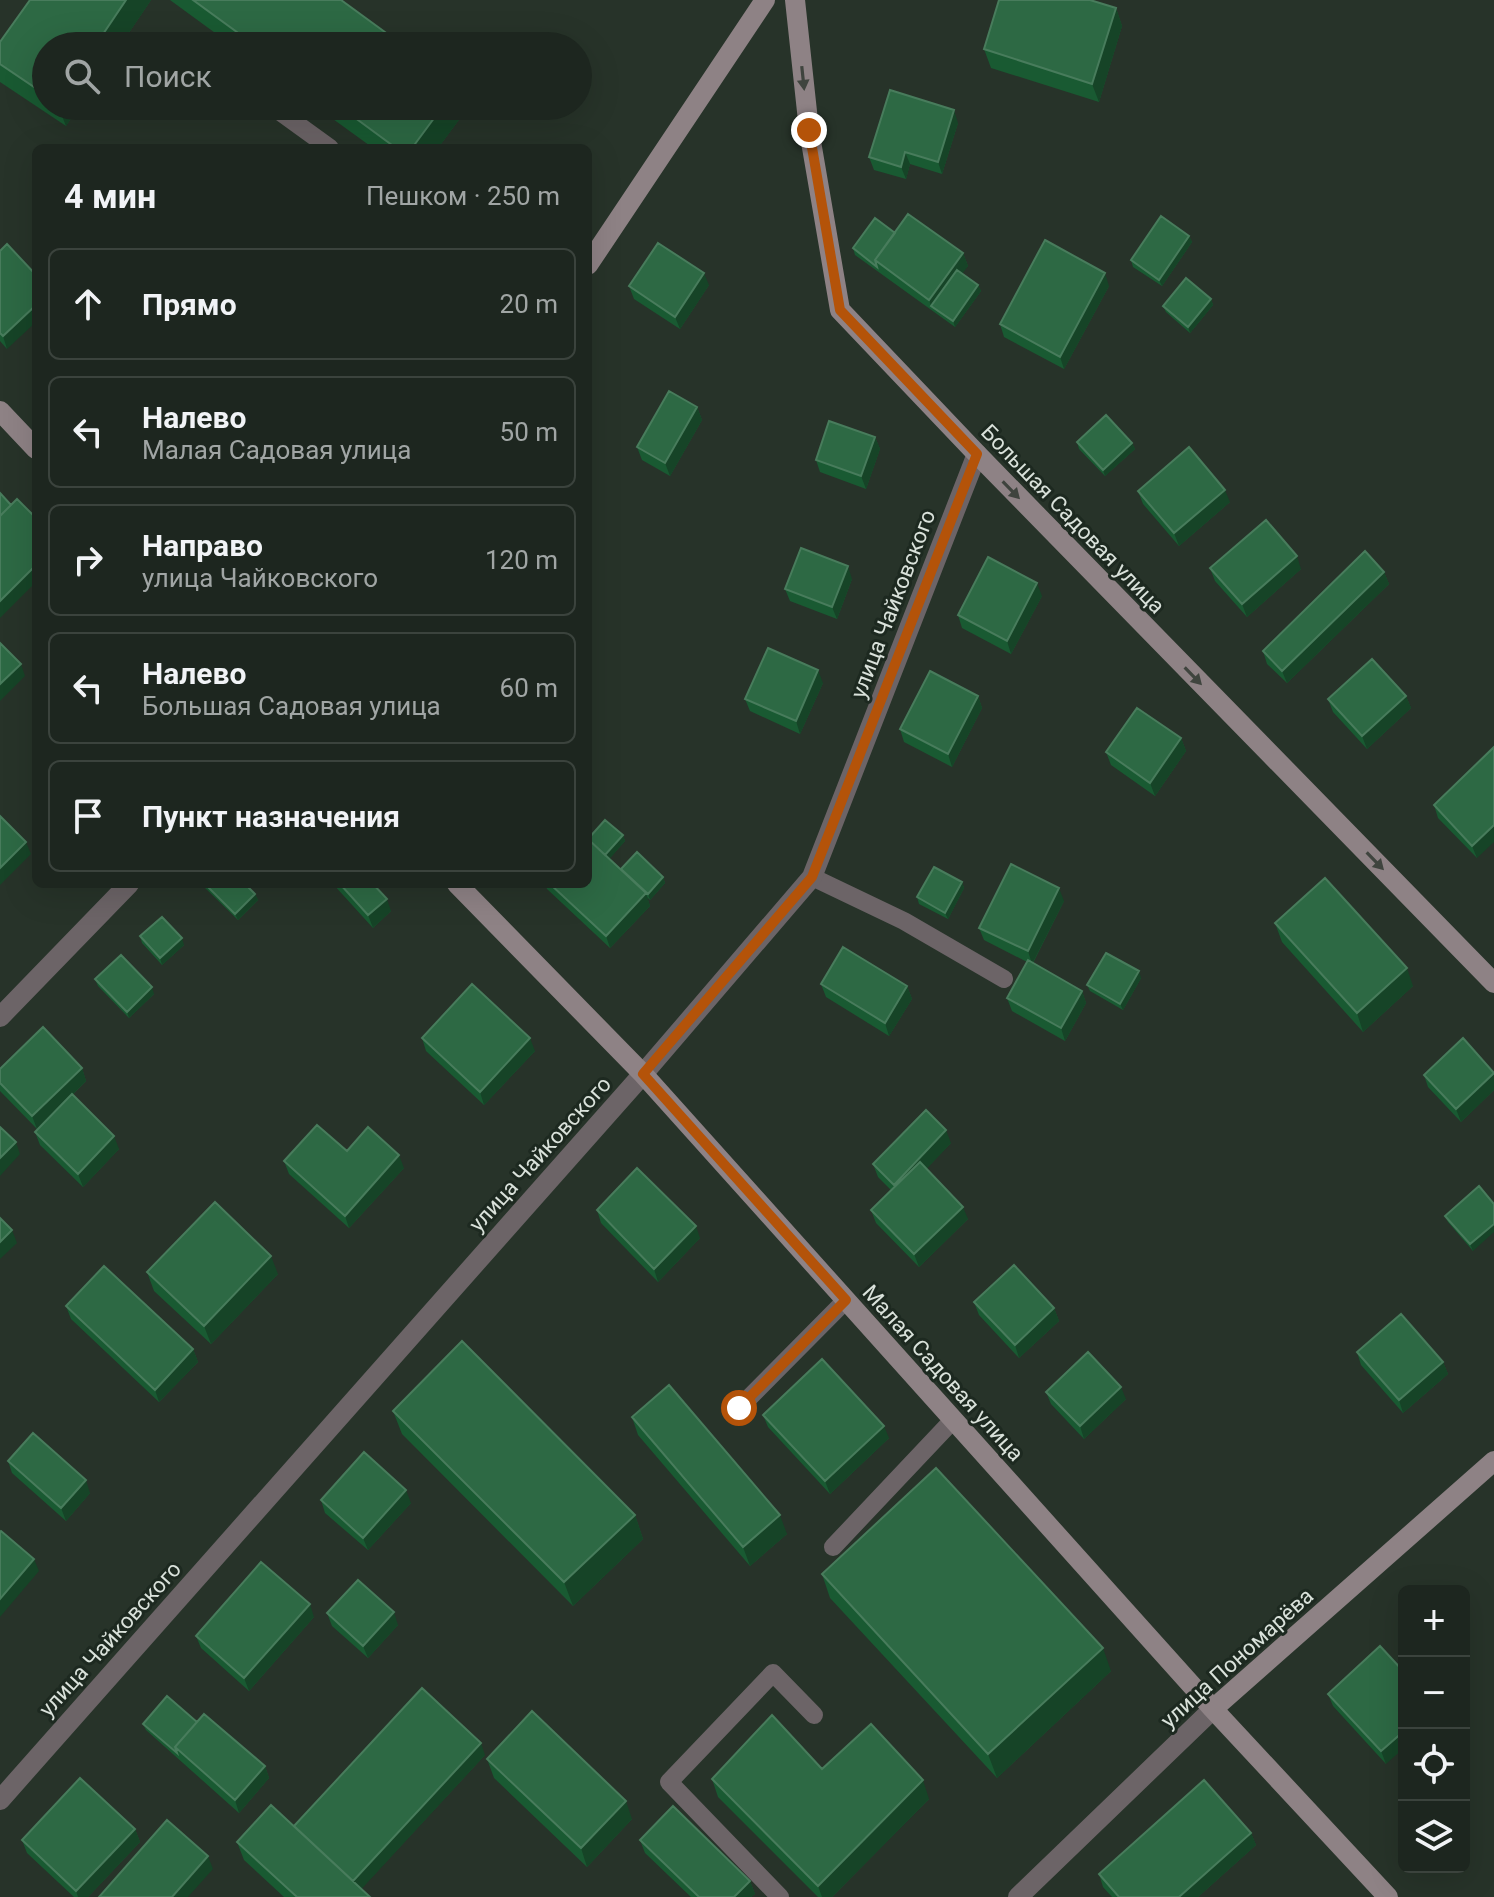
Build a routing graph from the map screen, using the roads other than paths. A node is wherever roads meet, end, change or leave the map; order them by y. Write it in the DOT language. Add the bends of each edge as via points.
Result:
graph roads {
  1 [pos="765,0"];
  2 [pos="795,0"];
  3 [pos="291,120"];
  4 [pos="324,144"];
  5 [pos="592,259"];
  6 [pos="0,411"];
  7 [pos="32,445"];
  8 [pos="977,454"];
  9 [pos="812,877"];
  10 [pos="125,888"];
  11 [pos="461,888"];
  12 [pos="1004,979"];
  13 [pos="1494,983"];
  14 [pos="0,1017"];
  15 [pos="643,1074"];
  16 [pos="846,1300"];
  17 [pos="739,1408"];
  18 [pos="953,1420"];
  19 [pos="1494,1461"];
  20 [pos="833,1547"];
  21 [pos="1213,1709"];
  22 [pos="814,1715"];
  23 [pos="0,1800"];
  24 [pos="780,1897"];
  25 [pos="1018,1897"];
  26 [pos="1388,1897"];
  1 -- 5 [label="main road"];
  2 -- 8 [label="main road, Большая Садовая улица, one-way" via="809,130 840,310"];
  3 -- 4 [label="lane"];
  6 -- 7 [label="main road"];
  8 -- 9 [label="street, улица Чайковского"];
  8 -- 13 [label="main road, Большая Садовая улица, one-way"];
  9 -- 12 [label="lane" via="904,921"];
  9 -- 15 [label="street, улица Чайковского"];
  10 -- 14 [label="street"];
  11 -- 15 [label="main road, Малая Садовая улица"];
  15 -- 16 [label="main road, Малая Садовая улица"];
  15 -- 23 [label="street, улица Чайковского"];
  16 -- 17 [label="lane"];
  16 -- 18 [label="main road, Малая Садовая улица"];
  18 -- 20 [label="lane"];
  18 -- 21 [label="main road, Малая Садовая улица"];
  19 -- 21 [label="main road, улица Пономарёва"];
  21 -- 25 [label="street, улица Пономарёва"];
  21 -- 26 [label="main road, Малая Садовая улица"];
  22 -- 24 [label="lane" via="773,1673 669,1782"];
}
